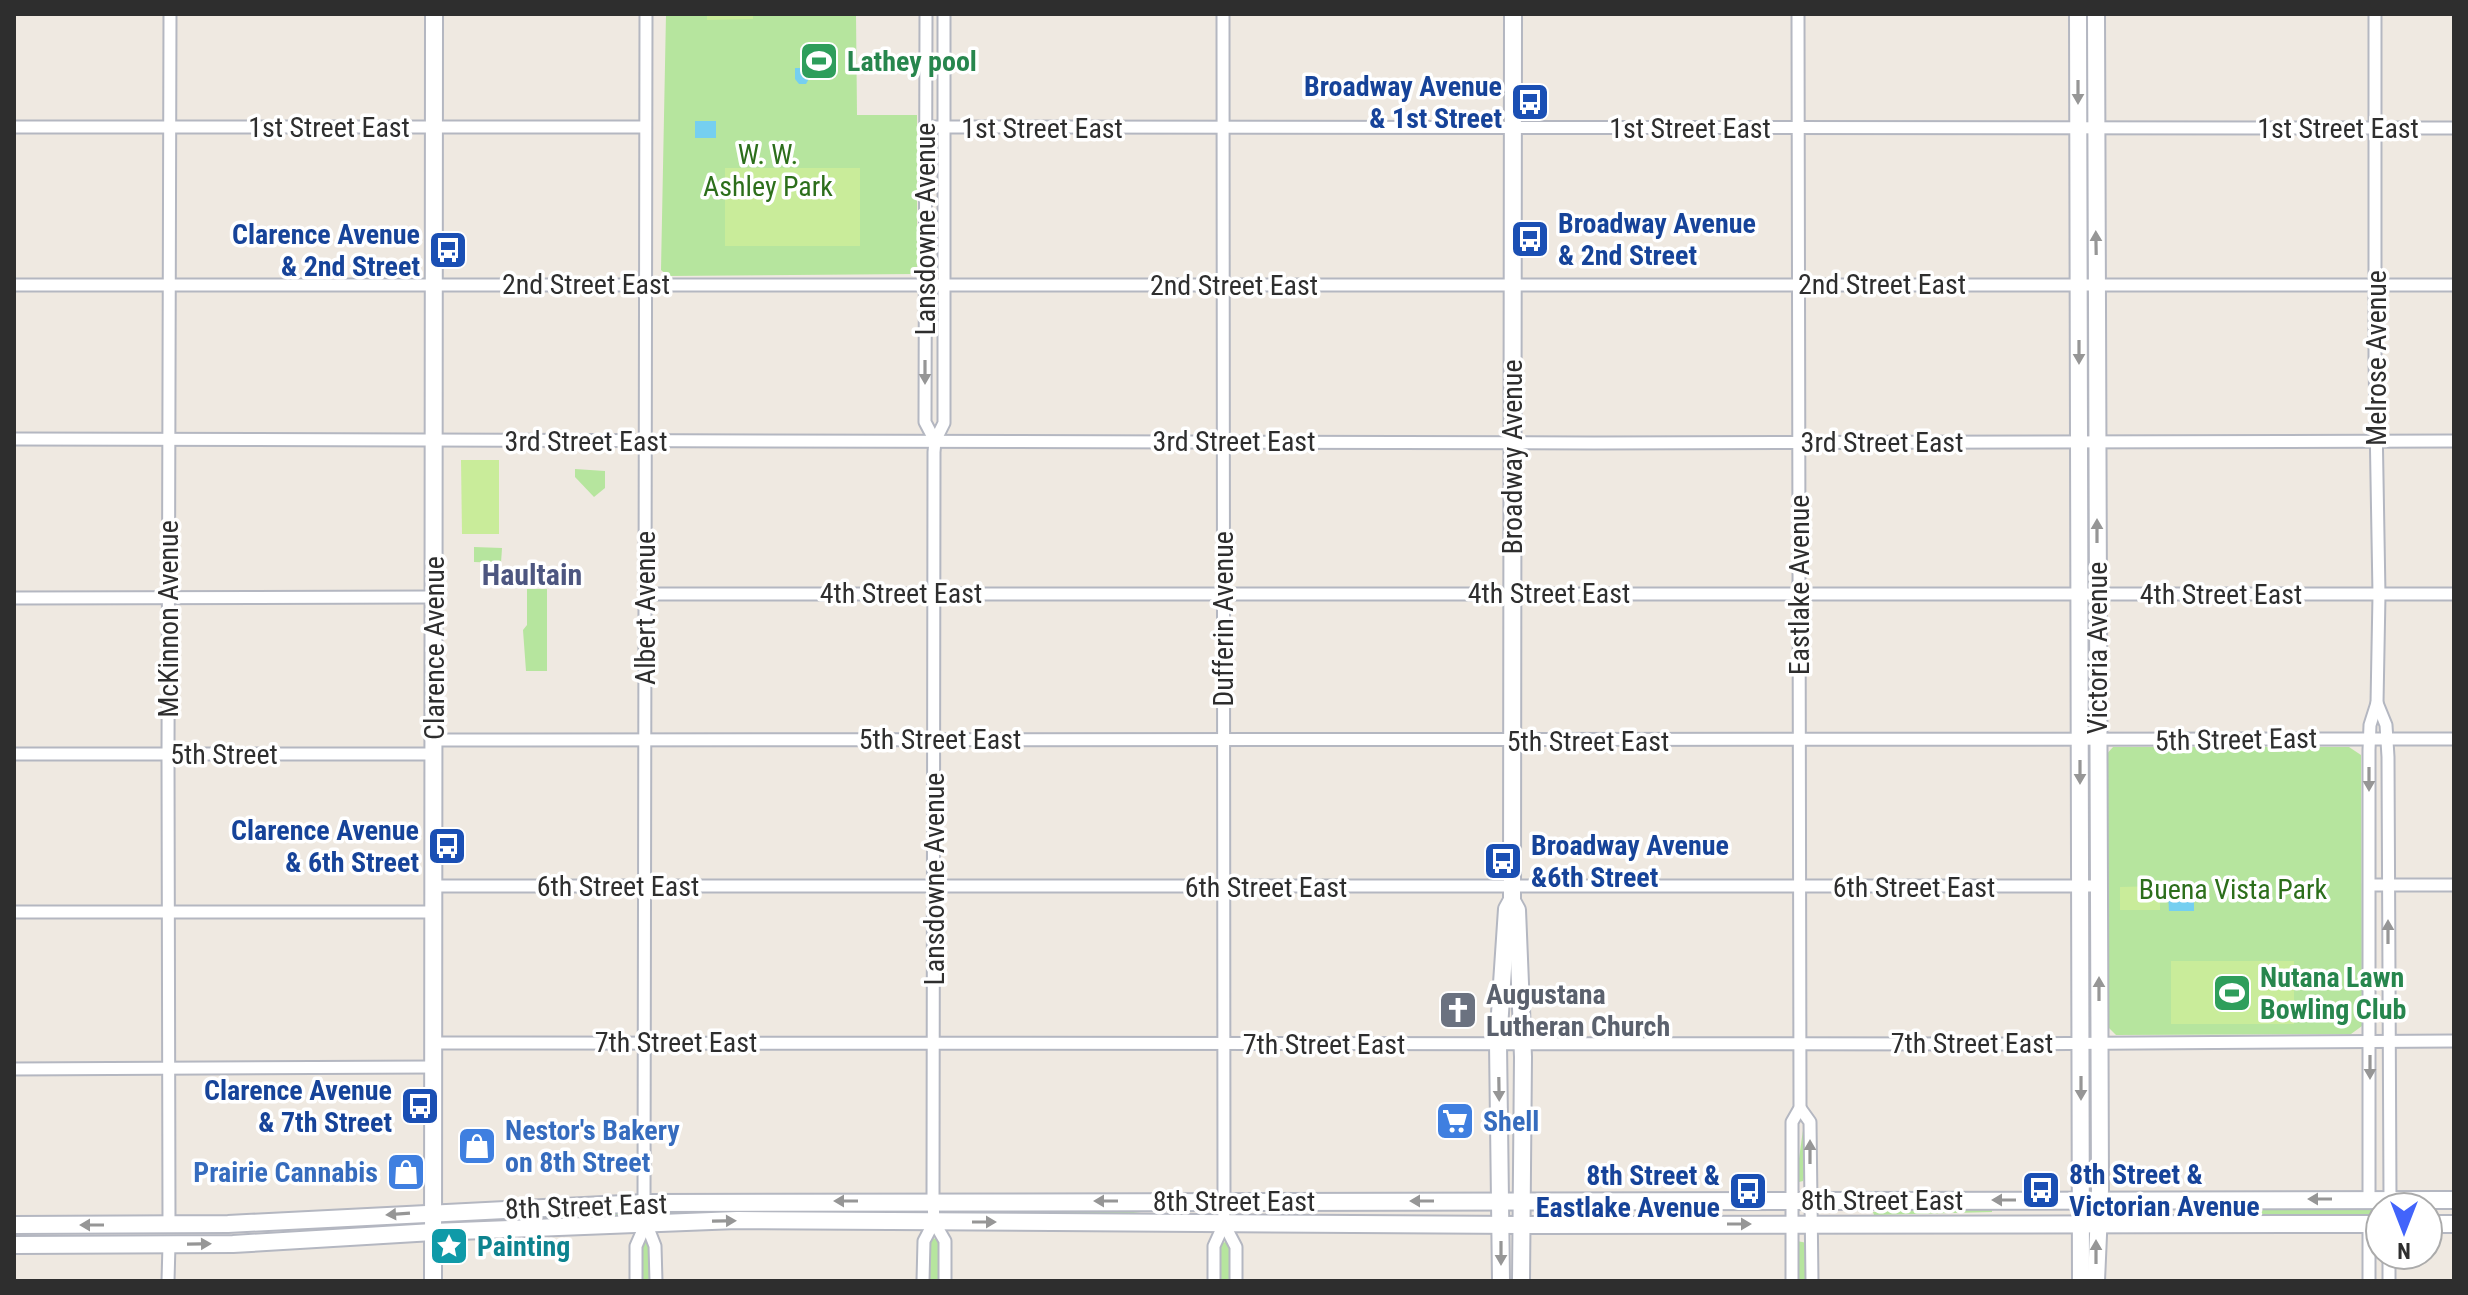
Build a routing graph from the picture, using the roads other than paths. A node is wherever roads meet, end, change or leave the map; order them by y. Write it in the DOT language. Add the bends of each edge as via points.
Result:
graph roads {
  1 [pos="170,14"];
  2 [pos="434,14"];
  3 [pos="646,14"];
  4 [pos="926,14"];
  5 [pos="944,14"];
  6 [pos="1223,14"];
  7 [pos="1513,14"];
  8 [pos="1798,14"];
  9 [pos="2078,14"];
  10 [pos="2096,14"];
  11 [pos="2375,14"];
  12 [pos="2096,126"];
  13 [pos="14,127"];
  14 [pos="170,127"];
  15 [pos="434,127"];
  16 [pos="644,127"];
  17 [pos="925,127"];
  18 [pos="1513,127"];
  19 [pos="2077,127"];
  20 [pos="945,128"];
  21 [pos="1222,128"];
  22 [pos="1799,128"];
  23 [pos="2375,128"];
  24 [pos="2454,128"];
  25 [pos="171,284"];
  26 [pos="435,284"];
  27 [pos="925,284"];
  28 [pos="944,284"];
  29 [pos="1513,284"];
  30 [pos="1800,284"];
  31 [pos="2078,284"];
  32 [pos="14,285"];
  33 [pos="645,285"];
  34 [pos="1223,285"];
  35 [pos="2097,285"];
  36 [pos="2376,285"];
  37 [pos="2454,285"];
  38 [pos="14,439"];
  39 [pos="170,439"];
  40 [pos="434,441"];
  41 [pos="645,441"];
  42 [pos="935,441"];
  43 [pos="1223,441"];
  44 [pos="1800,441"];
  45 [pos="2377,441"];
  46 [pos="2454,441"];
  47 [pos="1512,442"];
  48 [pos="2079,442"];
  49 [pos="2097,442"];
  50 [pos="934,593"];
  51 [pos="1223,593"];
  52 [pos="1512,593"];
  53 [pos="1800,593"];
  54 [pos="2088,593"];
  55 [pos="645,594"];
  56 [pos="2454,594"];
  57 [pos="2379,595"];
  58 [pos="434,597"];
  59 [pos="14,598"];
  60 [pos="170,598"];
  61 [pos="2377,703"];
  62 [pos="2369,738"];
  63 [pos="2386,738"];
  64 [pos="644,739"];
  65 [pos="721,739"];
  66 [pos="934,739"];
  67 [pos="1223,739"];
  68 [pos="2454,739"];
  69 [pos="1512,740"];
  70 [pos="1799,740"];
  71 [pos="2080,741"];
  72 [pos="2098,741"];
  73 [pos="434,747"];
  74 [pos="14,754"];
  75 [pos="168,755"];
  76 [pos="2370,885"];
  77 [pos="2388,885"];
  78 [pos="2454,885"];
  79 [pos="434,886"];
  80 [pos="645,886"];
  81 [pos="934,886"];
  82 [pos="2098,886"];
  83 [pos="1222,887"];
  84 [pos="1800,887"];
  85 [pos="2080,887"];
  86 [pos="1512,893"];
  87 [pos="169,911"];
  88 [pos="14,912"];
  89 [pos="434,912"];
  90 [pos="2388,1040"];
  91 [pos="2370,1041"];
  92 [pos="2454,1041"];
  93 [pos="643,1042"];
  94 [pos="2099,1042"];
  95 [pos="433,1043"];
  96 [pos="934,1043"];
  97 [pos="1498,1043"];
  98 [pos="1523,1043"];
  99 [pos="1800,1043"];
  100 [pos="2081,1043"];
  101 [pos="1222,1044"];
  102 [pos="433,1067"];
  103 [pos="14,1069"];
  104 [pos="169,1069"];
  105 [pos="1800,1108"];
  106 [pos="2369,1191"];
  107 [pos="2390,1191"];
  108 [pos="2364,1199"];
  109 [pos="1500,1200"];
  110 [pos="1522,1200"];
  111 [pos="1792,1200"];
  112 [pos="1810,1200"];
  113 [pos="2081,1200"];
  114 [pos="2100,1200"];
  115 [pos="933,1201"];
  116 [pos="1223,1201"];
  117 [pos="644,1203"];
  118 [pos="434,1212"];
  119 [pos="934,1222"];
  120 [pos="646,1223"];
  121 [pos="1224,1224"];
  122 [pos="1501,1224"];
  123 [pos="1792,1224"];
  124 [pos="1811,1224"];
  125 [pos="2089,1224"];
  126 [pos="2364,1224"];
  127 [pos="14,1225"];
  128 [pos="169,1225"];
  129 [pos="1521,1225"];
  130 [pos="433,1232"];
  131 [pos="14,1245"];
  132 [pos="169,1245"];
  133 [pos="168,1281"];
  134 [pos="433,1281"];
  135 [pos="636,1281"];
  136 [pos="656,1281"];
  137 [pos="923,1281"];
  138 [pos="945,1281"];
  139 [pos="1214,1281"];
  140 [pos="1236,1281"];
  141 [pos="1501,1281"];
  142 [pos="1521,1281"];
  143 [pos="1792,1281"];
  144 [pos="1812,1281"];
  145 [pos="2081,1281"];
  146 [pos="2096,1281"];
  1 -- 14 [label="street, McKinnon Avenue"];
  2 -- 15 [label="main road, Clarence Avenue"];
  3 -- 16 [label="street, Albert Avenue"];
  4 -- 17 [label="street, Lansdowne Avenue"];
  5 -- 20 [label="street, Lansdowne Avenue"];
  6 -- 21 [label="street, Dufferin Avenue"];
  7 -- 18 [label="main road, Broadway Avenue"];
  8 -- 22 [label="street, Eastlake Avenue"];
  9 -- 19 [label="main road, Victoria Avenue, one-way"];
  10 -- 12 [label="main road, Victoria Avenue"];
  11 -- 23 [label="street, Melrose Avenue"];
  12 -- 19 [label="street, 1st Street East"];
  12 -- 23 [label="street, 1st Street East"];
  35 -- 12 [label="main road, Victoria Avenue, one-way"];
  13 -- 14 [label="street, 1st Street East"];
  14 -- 15 [label="street, 1st Street East"];
  14 -- 25 [label="street, McKinnon Avenue"];
  15 -- 16 [label="street, 1st Street East"];
  15 -- 26 [label="main road, Clarence Avenue"];
  16 -- 33 [label="street, Albert Avenue"];
  17 -- 20 [label="street, 1st Street East"];
  17 -- 27 [label="street, Lansdowne Avenue"];
  18 -- 21 [label="street, 1st Street East"];
  18 -- 22 [label="street, 1st Street East"];
  18 -- 29 [label="main road, Broadway Avenue"];
  19 -- 22 [label="street, 1st Street East"];
  19 -- 31 [label="main road, Victoria Avenue"];
  20 -- 21 [label="street, 1st Street East"];
  20 -- 28 [label="street, Lansdowne Avenue"];
  21 -- 34 [label="street, Dufferin Avenue"];
  22 -- 30 [label="street, Eastlake Avenue"];
  23 -- 24 [label="street, 1st Street East"];
  23 -- 36 [label="street, Melrose Avenue"];
  25 -- 26 [label="street, 2nd Street East"];
  25 -- 32 [label="street, 2nd Street East"];
  25 -- 39 [label="street, McKinnon Avenue"];
  26 -- 33 [label="street, 2nd Street East"];
  26 -- 40 [label="main road, Clarence Avenue"];
  27 -- 28 [label="street, 2nd Street East"];
  27 -- 33 [label="street, 2nd Street East"];
  27 -- 42 [label="street, Lansdowne Avenue, one-way" via="925,422"];
  28 -- 34 [label="street, 2nd Street East"];
  28 -- 42 [label="street, Lansdowne Avenue" via="944,423"];
  29 -- 30 [label="street, 2nd Street East"];
  29 -- 34 [label="street, 2nd Street East"];
  29 -- 47 [label="main road, Broadway Avenue"];
  30 -- 31 [label="street, 2nd Street East"];
  30 -- 44 [label="street, Eastlake Avenue"];
  31 -- 35 [label="street, 2nd Street East"];
  31 -- 48 [label="main road, Victoria Avenue, one-way"];
  33 -- 41 [label="street, Albert Avenue"];
  34 -- 43 [label="street, Dufferin Avenue"];
  35 -- 36 [label="street, 2nd Street East"];
  35 -- 49 [label="main road, Victoria Avenue"];
  36 -- 37 [label="street, 2nd Street East"];
  36 -- 45 [label="street, Melrose Avenue"];
  38 -- 39 [label="street, 3rd Street East"];
  39 -- 40 [label="street, 3rd Street East"];
  39 -- 60 [label="street, McKinnon Avenue"];
  40 -- 41 [label="street, 3rd Street East"];
  40 -- 58 [label="main road, Clarence Avenue"];
  41 -- 42 [label="street, 3rd Street East"];
  41 -- 55 [label="street, Albert Avenue"];
  42 -- 43 [label="street, 3rd Street East"];
  42 -- 50 [label="street, Lansdowne Avenue"];
  43 -- 47 [label="street, 3rd Street East"];
  43 -- 51 [label="street, Dufferin Avenue"];
  44 -- 47 [label="street, 3rd Street East"];
  44 -- 48 [label="street, 3rd Street East"];
  44 -- 53 [label="street, Eastlake Avenue"];
  45 -- 46 [label="street, 3rd Street East"];
  45 -- 49 [label="street, 3rd Street East"];
  45 -- 57 [label="street, Melrose Avenue"];
  47 -- 52 [label="main road, Broadway Avenue"];
  48 -- 49 [label="street, 3rd Street East"];
  48 -- 54 [label="main road, Victoria Avenue"];
  54 -- 49 [label="main road, Victoria Avenue, one-way"];
  50 -- 51 [label="street, 4th Street East"];
  50 -- 55 [label="street, 4th Street East"];
  50 -- 66 [label="street, Lansdowne Avenue"];
  51 -- 52 [label="street, 4th Street East"];
  51 -- 67 [label="street, Dufferin Avenue"];
  52 -- 53 [label="street, 4th Street East"];
  52 -- 69 [label="main road, Broadway Avenue"];
  53 -- 54 [label="street, 4th Street East"];
  53 -- 70 [label="street, Eastlake Avenue"];
  54 -- 57 [label="street, 4th Street East"];
  54 -- 71 [label="main road, Victoria Avenue"];
  54 -- 72 [label="main road, Victoria Avenue"];
  55 -- 64 [label="street, Albert Avenue"];
  56 -- 57 [label="street, 4th Street East"];
  57 -- 61 [label="street, Melrose Avenue"];
  58 -- 60 [label="street"];
  58 -- 73 [label="main road, Clarence Avenue"];
  59 -- 60 [label="street"];
  60 -- 75 [label="street, McKinnon Avenue"];
  61 -- 62 [label="street, Melrose Avenue"];
  61 -- 63 [label="street, Melrose Avenue"];
  62 -- 63 [label="street, 5th Street East"];
  62 -- 72 [label="street, 5th Street East"];
  62 -- 76 [label="street, Melrose Avenue, one-way"];
  63 -- 68 [label="street, 5th Street East"];
  63 -- 77 [label="street, Melrose Avenue"];
  64 -- 65 [label="street, 5th Street"];
  64 -- 73 [label="street, 5th Street"];
  64 -- 80 [label="street, Albert Avenue"];
  65 -- 66 [label="street, 5th Street East"];
  66 -- 67 [label="street, 5th Street East"];
  66 -- 81 [label="street, Lansdowne Avenue"];
  67 -- 69 [label="street, 5th Street East"];
  67 -- 83 [label="street, Dufferin Avenue"];
  69 -- 70 [label="street, 5th Street East"];
  69 -- 86 [label="main road, Broadway Avenue"];
  70 -- 71 [label="street, 5th Street East"];
  70 -- 84 [label="street, Eastlake Avenue"];
  71 -- 72 [label="street, 5th Street East"];
  71 -- 85 [label="main road, Victoria Avenue, one-way"];
  72 -- 82 [label="main road, Victoria Avenue"];
  73 -- 75 [label="street, 5th Street"];
  73 -- 79 [label="main road, Clarence Avenue"];
  74 -- 75 [label="street, 5th Street"];
  75 -- 87 [label="street, McKinnon Avenue"];
  76 -- 77 [label="street"];
  76 -- 91 [label="street, Melrose Avenue"];
  77 -- 78 [label="street"];
  90 -- 77 [label="street, Melrose Avenue, one-way"];
  79 -- 80 [label="street, 6th Street East"];
  79 -- 89 [label="main road, Clarence Avenue"];
  80 -- 81 [label="street, 6th Street East"];
  80 -- 93 [label="street, Albert Avenue"];
  81 -- 83 [label="street, 6th Street East"];
  81 -- 96 [label="street, Lansdowne Avenue"];
  82 -- 85 [label="street, 6th Street East"];
  94 -- 82 [label="main road, Victoria Avenue, one-way"];
  83 -- 86 [label="street, 6th Street East"];
  83 -- 101 [label="street, Dufferin Avenue"];
  84 -- 85 [label="street, 6th Street East"];
  84 -- 86 [label="street, 6th Street East"];
  84 -- 99 [label="street, Eastlake Avenue"];
  85 -- 100 [label="main road, Victoria Avenue"];
  86 -- 97 [label="main road, Broadway Avenue"];
  86 -- 98 [label="main road, Broadway Avenue"];
  87 -- 88 [label="street"];
  87 -- 89 [label="street"];
  87 -- 104 [label="street, McKinnon Avenue"];
  89 -- 95 [label="main road, Clarence Avenue"];
  90 -- 91 [label="street, 7th Street East"];
  90 -- 92 [label="street, 7th Street East"];
  90 -- 107 [label="street, Melrose Avenue"];
  91 -- 94 [label="street, 7th Street East"];
  91 -- 106 [label="street, Melrose Avenue, one-way"];
  93 -- 95 [label="street, 7th Street East"];
  93 -- 96 [label="street, 7th Street East"];
  93 -- 117 [label="street, Albert Avenue"];
  94 -- 100 [label="street, 7th Street East"];
  94 -- 114 [label="main road, Victoria Avenue"];
  95 -- 102 [label="main road, Clarence Avenue"];
  96 -- 101 [label="street, 7th Street East"];
  96 -- 115 [label="street, Lansdowne Avenue"];
  97 -- 98 [label="street, 7th Street East"];
  97 -- 101 [label="street, 7th Street East"];
  97 -- 109 [label="main road, Broadway Avenue, one-way"];
  98 -- 99 [label="street, 7th Street East"];
  98 -- 110 [label="main road, Broadway Avenue"];
  99 -- 100 [label="street, 7th Street East"];
  99 -- 105 [label="street, Eastlake Avenue"];
  100 -- 113 [label="main road, Victoria Avenue, one-way"];
  101 -- 116 [label="street, Dufferin Avenue"];
  102 -- 104 [label="street"];
  102 -- 118 [label="main road, Clarence Avenue"];
  103 -- 104 [label="street"];
  104 -- 128 [label="street, McKinnon Avenue"];
  105 -- 111 [label="street, Eastlake Avenue" via="1792,1122"];
  112 -- 105 [label="street, Eastlake Avenue, one-way" via="1810,1122"];
  108 -- 114 [label="main road, 8th Street East, one-way"];
  109 -- 110 [label="main road, 8th Street East"];
  109 -- 116 [label="main road, 8th Street East, one-way"];
  109 -- 122 [label="main road, Broadway Avenue"];
  110 -- 111 [label="main road, 8th Street East"];
  110 -- 129 [label="main road, Broadway Avenue"];
  111 -- 112 [label="main road, 8th Street East"];
  111 -- 123 [label="street, Eastlake Avenue"];
  113 -- 112 [label="main road, 8th Street East, one-way"];
  112 -- 124 [label="street, Eastlake Avenue"];
  113 -- 114 [label="main road, 8th Street East"];
  113 -- 125 [label="main road, Victoria Avenue"];
  114 -- 125 [label="main road, Victoria Avenue"];
  116 -- 115 [label="main road, 8th Street East, one-way"];
  115 -- 117 [label="main road, 8th Street East, one-way"];
  115 -- 119 [label="street, Lansdowne Avenue"];
  116 -- 121 [label="street, Dufferin Avenue"];
  117 -- 118 [label="main road, 8th Street East"];
  118 -- 128 [label="main road, 8th Street East, one-way"];
  118 -- 130 [label="main road, Clarence Avenue"];
  120 -- 119 [label="main road, 8th Street East, one-way"];
  119 -- 121 [label="main road, 8th Street East, one-way"];
  119 -- 137 [label="street, Lansdowne Avenue" via="924,1241"];
  119 -- 138 [label="street, Lansdowne Avenue" via="945,1241"];
  120 -- 130 [label="main road, 8th Street East"];
  120 -- 135 [label="street" via="636,1246"];
  120 -- 136 [label="street" via="655,1246"];
  121 -- 122 [label="main road, 8th Street East"];
  121 -- 139 [label="street, Dufferin Avenue" via="1214,1246"];
  121 -- 140 [label="street, Dufferin Avenue" via="1236,1247"];
  122 -- 129 [label="main road, 8th Street East"];
  122 -- 141 [label="main road, Broadway Avenue, one-way"];
  123 -- 124 [label="main road, 8th Street East"];
  129 -- 123 [label="main road, 8th Street East, one-way"];
  123 -- 143 [label="street, Eastlake Avenue"];
  124 -- 125 [label="main road, 8th Street East"];
  124 -- 144 [label="street, Eastlake Avenue"];
  125 -- 126 [label="main road, 8th Street East"];
  125 -- 145 [label="main road, Victoria Avenue"];
  146 -- 125 [label="main road, Victoria Avenue, one-way"];
  128 -- 127 [label="main road, 8th Street East, one-way"];
  129 -- 142 [label="main road, Broadway Avenue"];
  132 -- 130 [label="main road, 8th Street East, one-way"];
  130 -- 134 [label="main road, Clarence Avenue"];
  131 -- 132 [label="main road, 8th Street East"];
  132 -- 133 [label="street"];
}
